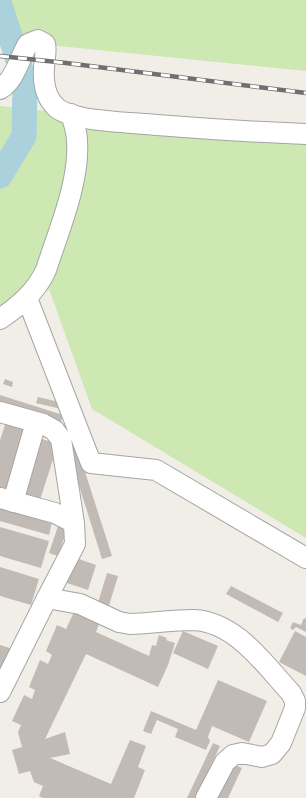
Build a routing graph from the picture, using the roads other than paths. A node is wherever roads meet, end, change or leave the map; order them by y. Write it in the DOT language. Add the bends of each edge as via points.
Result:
graph roads {
  1 [pos="0,89"];
  2 [pos="71,114"];
  3 [pos="306,134"];
  4 [pos="27,298"];
  5 [pos="0,319"];
  6 [pos="0,412"];
  7 [pos="36,422"];
  8 [pos="6,500"];
  9 [pos="74,523"];
  10 [pos="306,558"];
  11 [pos="47,598"];
  12 [pos="0,692"];
  13 [pos="206,798"];
  1 -- 2 [label="street" via="14,74 28,44 38,40 45,44 44,84 48,96 54,106"];
  2 -- 3 [label="street" via="85,118 137,123"];
  2 -- 4 [label="street" via="76,128 77,158 70,196 42,280"];
  4 -- 5 [label="street"];
  4 -- 10 [label="street" via="91,463 156,470"];
  6 -- 7 [label="street"];
  7 -- 8 [label="street"];
  7 -- 9 [label="street" via="54,430 61,439"];
  8 -- 9 [label="street" via="55,513"];
  9 -- 11 [label="street" via="75,544"];
  11 -- 12 [label="street"];
  11 -- 13 [label="street" via="80,604 119,622 130,624 195,620 229,631 252,651 291,693 295,708 281,743 272,754 262,757 242,753 233,755 226,762"];
}
